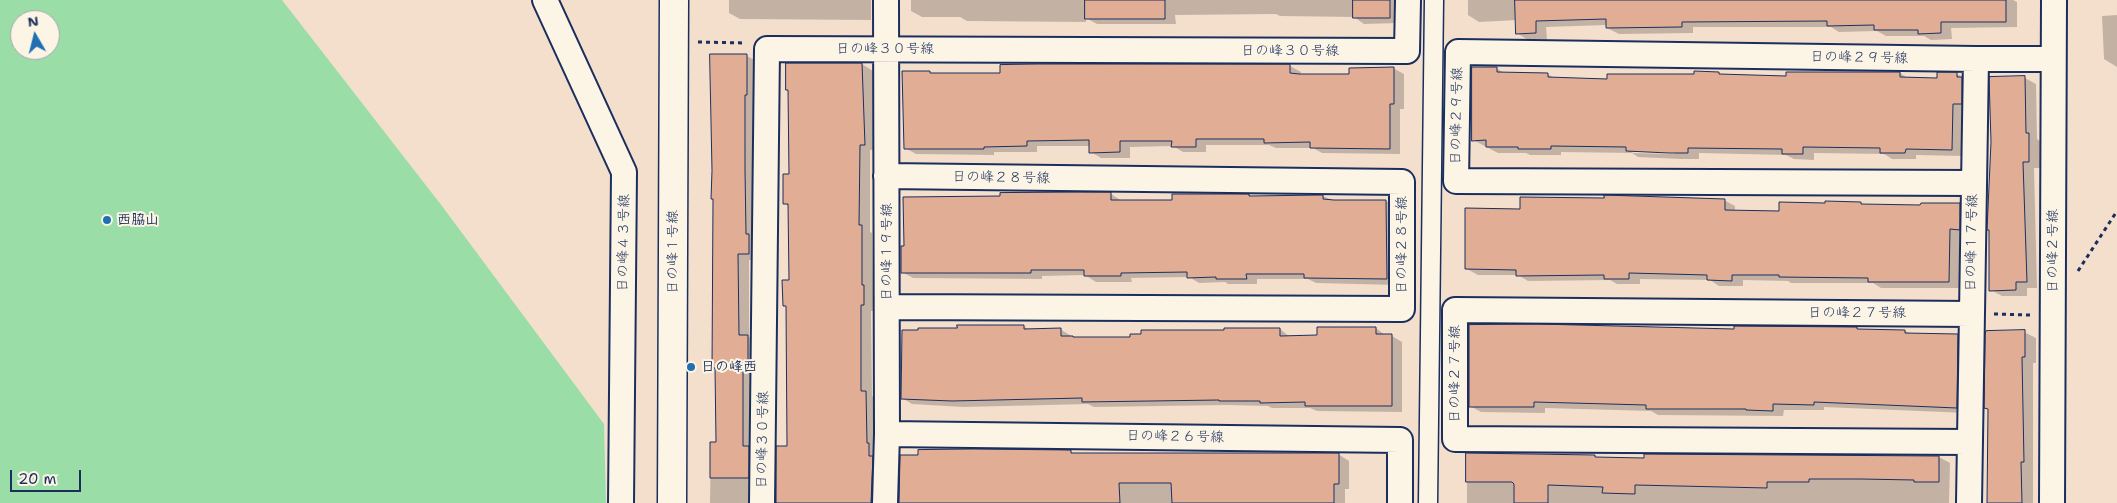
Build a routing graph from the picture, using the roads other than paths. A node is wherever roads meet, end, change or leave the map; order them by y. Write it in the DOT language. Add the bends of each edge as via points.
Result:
graph roads {
  1 [pos="545,0"];
  2 [pos="674,0"];
  3 [pos="886,0"];
  4 [pos="1408,0"];
  5 [pos="1434,0"];
  6 [pos="2054,0"];
  7 [pos="886,50"];
  8 [pos="1976,59"];
  9 [pos="2053,59"];
  10 [pos="886,176"];
  11 [pos="1974,183"];
  12 [pos="887,307"];
  13 [pos="1971,314"];
  14 [pos="887,434"];
  15 [pos="1969,442"];
  16 [pos="621,503"];
  17 [pos="672,503"];
  18 [pos="762,503"];
  19 [pos="885,503"];
  20 [pos="1400,503"];
  21 [pos="1428,503"];
  22 [pos="1969,503"];
  23 [pos="2052,503"];
  1 -- 16 [label="street, 日の峰４３号線" via="624,172"];
  2 -- 17 [label="street, 日の峰１号線"];
  3 -- 7 [label="street, 日の峰１９号線"];
  4 -- 7 [label="street, 日の峰３０号線" via="1407,51"];
  5 -- 21 [label="street"];
  6 -- 9 [label="street, 日の峰２号線"];
  7 -- 10 [label="street, 日の峰１９号線"];
  7 -- 18 [label="street, 日の峰３０号線" via="767,49"];
  8 -- 9 [label="street"];
  8 -- 11 [label="street, 日の峰１７号線"];
  8 -- 11 [label="street, 日の峰２９号線" via="1458,52 1456,180"];
  9 -- 23 [label="street, 日の峰２号線"];
  10 -- 12 [label="street, 日の峰１９号線"];
  10 -- 12 [label="street, 日の峰２８号線" via="1402,182 1402,309"];
  11 -- 13 [label="street, 日の峰１７号線"];
  12 -- 14 [label="street, 日の峰１９号線"];
  13 -- 15 [label="street, 日の峰１７号線"];
  13 -- 15 [label="street, 日の峰２７号線" via="1455,310 1455,439"];
  14 -- 19 [label="street, 日の峰１９号線"];
  14 -- 20 [label="street, 日の峰２６号線" via="1400,440"];
  15 -- 22 [label="street, 日の峰１７号線"];
}
